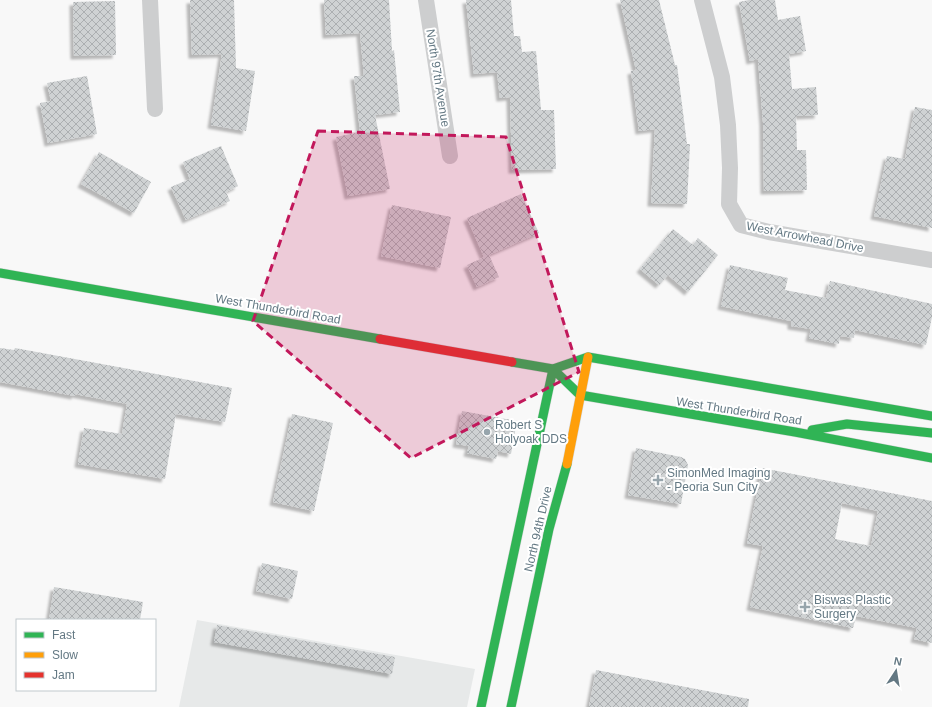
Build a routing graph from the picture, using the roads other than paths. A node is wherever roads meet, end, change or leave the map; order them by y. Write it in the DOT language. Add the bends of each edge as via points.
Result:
graph roads {
  1 [pos="150,0"];
  2 [pos="426,0"];
  3 [pos="702,0"];
  4 [pos="155,109"];
  5 [pos="450,156"];
  6 [pos="932,260"];
  7 [pos="0,273"];
  8 [pos="588,357"];
  9 [pos="553,369"];
  10 [pos="580,395"];
  11 [pos="932,416"];
  12 [pos="795,432"];
  13 [pos="932,433"];
  14 [pos="932,458"];
  15 [pos="481,707"];
  16 [pos="511,707"];
  1 -- 4 [label="street"];
  2 -- 5 [label="street, North 97th Avenue"];
  3 -- 6 [label="street, West Arrowhead Drive" via="722,77 728,125 729,204 740,225"];
  7 -- 9 [label="main road, West Thunderbird Road"];
  8 -- 9 [label="main road, West Thunderbird Road"];
  8 -- 10 [label="main road, North 94th Drive"];
  8 -- 11 [label="main road, West Thunderbird Road"];
  9 -- 10 [label="main road"];
  9 -- 15 [label="main road, North 94th Drive" via="500,638"];
  10 -- 12 [label="main road, West Thunderbird Road"];
  10 -- 16 [label="main road, North 94th Drive" via="567,462 546,529"];
  12 -- 13 [label="main road" via="847,424"];
  12 -- 14 [label="main road, West Thunderbird Road"];
}
